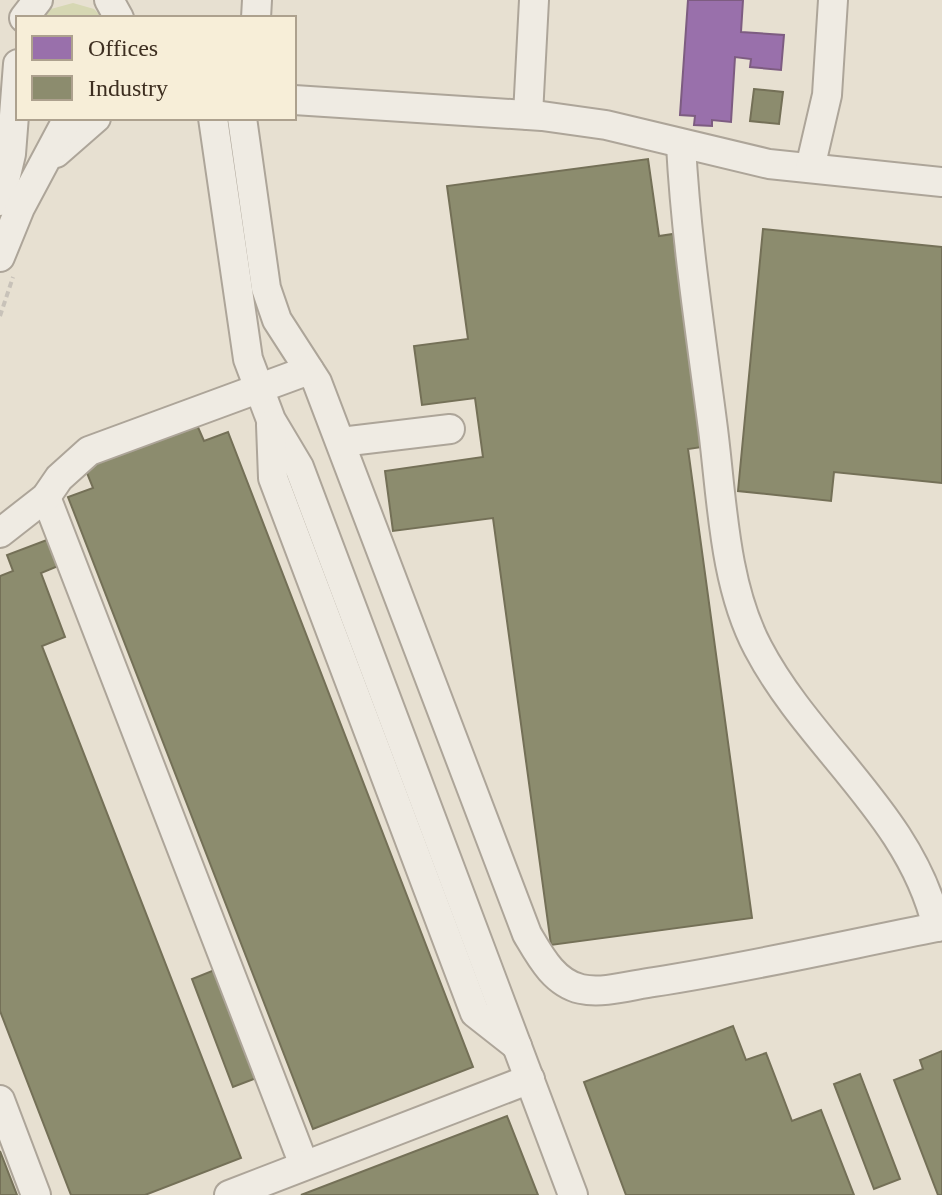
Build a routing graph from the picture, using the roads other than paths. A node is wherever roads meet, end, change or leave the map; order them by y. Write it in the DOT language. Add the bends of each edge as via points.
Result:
graph roads {
  1 [pos="38,0"];
  2 [pos="534,0"];
  3 [pos="833,0"];
  4 [pos="24,16"];
  5 [pos="16,90"];
  6 [pos="296,100"];
  7 [pos="528,115"];
  8 [pos="67,120"];
  9 [pos="94,120"];
  10 [pos="213,120"];
  11 [pos="242,120"];
  12 [pos="681,145"];
  13 [pos="40,167"];
  14 [pos="810,168"];
  15 [pos="942,182"];
  16 [pos="0,201"];
  17 [pos="0,257"];
  18 [pos="309,370"];
  19 [pos="259,389"];
  20 [pos="450,429"];
  21 [pos="341,442"];
  22 [pos="46,497"];
  23 [pos="0,533"];
  24 [pos="940,927"];
  25 [pos="530,1079"];
  26 [pos="0,1100"];
  27 [pos="304,1165"];
  28 [pos="36,1195"];
  29 [pos="229,1195"];
  30 [pos="573,1195"];
  1 -- 4 [label="street"];
  2 -- 7 [label="street"];
  3 -- 14 [label="street" via="827,95"];
  5 -- 16 [label="street" via="11,154"];
  6 -- 7 [label="street"];
  7 -- 12 [label="street" via="606,125"];
  8 -- 13 [label="street"];
  9 -- 13 [label="street"];
  10 -- 19 [label="street" via="248,359"];
  11 -- 18 [label="street" via="266,288 277,320"];
  12 -- 14 [label="street"];
  12 -- 24 [label="street" via="684,207 723,510 747,622 787,695 845,763 908,852"];
  13 -- 17 [label="street"];
  14 -- 15 [label="street"];
  18 -- 19 [label="street"];
  18 -- 21 [label="street"];
  19 -- 22 [label="street" via="89,451"];
  19 -- 25 [label="street" via="271,420 273,478 475,1013 517,1047"];
  20 -- 21 [label="street"];
  21 -- 24 [label="street" via="527,934 562,980 582,989 608,988 721,972"];
  22 -- 23 [label="street"];
  22 -- 27 [label="street"];
  25 -- 27 [label="street"];
  25 -- 30 [label="street"];
  26 -- 28 [label="street"];
  27 -- 29 [label="street"];
}
